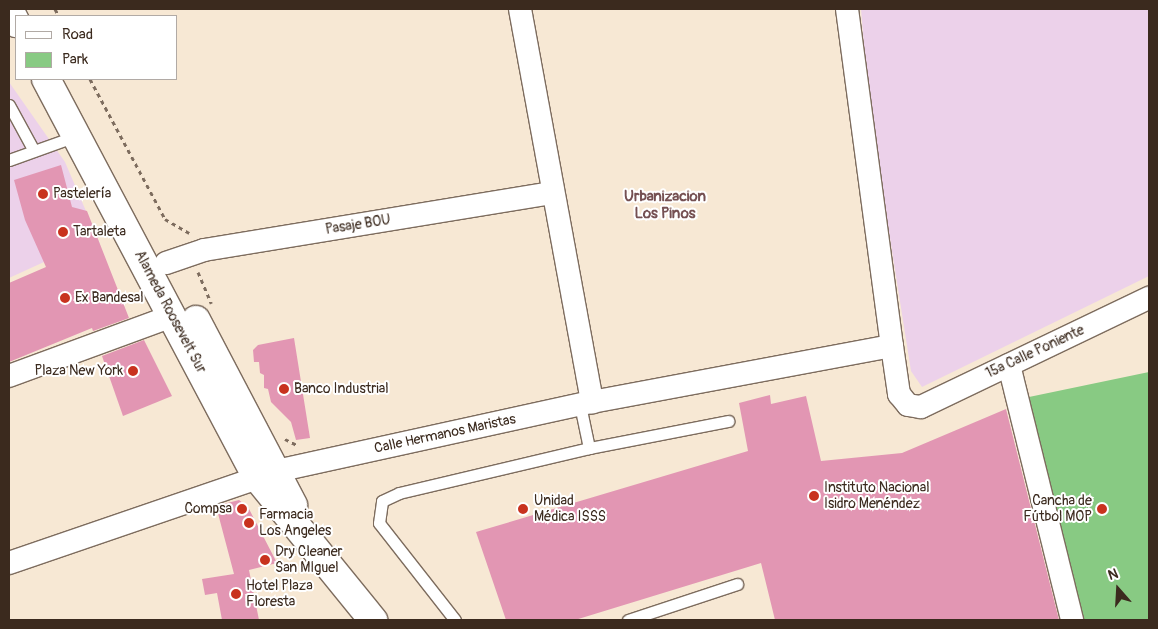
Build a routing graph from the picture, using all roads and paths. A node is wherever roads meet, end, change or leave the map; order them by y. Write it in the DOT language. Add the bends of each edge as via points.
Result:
graph roads {
  1 [pos="9,9"];
  2 [pos="520,9"];
  3 [pos="847,9"];
  4 [pos="15,21"];
  5 [pos="47,80"];
  6 [pos="68,80"];
  7 [pos="91,80"];
  8 [pos="9,104"];
  9 [pos="79,140"];
  10 [pos="34,151"];
  11 [pos="9,160"];
  12 [pos="552,193"];
  13 [pos="181,226"];
  14 [pos="166,263"];
  15 [pos="1149,298"];
  16 [pos="172,316"];
  17 [pos="892,346"];
  18 [pos="1009,365"];
  19 [pos="9,376"];
  20 [pos="586,403"];
  21 [pos="728,421"];
  22 [pos="589,448"];
  23 [pos="267,474"];
  24 [pos="9,563"];
  25 [pos="737,584"];
  26 [pos="373,620"];
  27 [pos="455,620"];
  28 [pos="628,620"];
  29 [pos="1072,620"];
  1 -- 4 [label="highway"];
  2 -- 12 [label="street"];
  3 -- 17 [label="street"];
  5 -- 9 [label="highway, Alameda Roosevelt Sur"];
  6 -- 14 [label="highway, Alameda Roosevelt Sur"];
  7 -- 13 [label="path" via="165,219"];
  8 -- 10 [label="lane"];
  9 -- 10 [label="lane" via="65,140"];
  9 -- 16 [label="highway, Alameda Roosevelt Sur"];
  10 -- 11 [label="lane"];
  12 -- 14 [label="street, Pasaje BOU" via="204,250"];
  12 -- 20 [label="street"];
  14 -- 23 [label="highway, Alameda Roosevelt Sur"];
  15 -- 18 [label="street, 15a Calle Poniente"];
  16 -- 19 [label="street"];
  16 -- 23 [label="highway, Alameda Roosevelt Sur"];
  17 -- 18 [label="street, 15a Calle Poniente" via="899,394 908,405 921,406"];
  17 -- 20 [label="street, Calle Hermanos Maristas"];
  18 -- 29 [label="street"];
  20 -- 22 [label="lane"];
  20 -- 23 [label="street, Calle Hermanos Maristas"];
  21 -- 22 [label="lane"];
  22 -- 27 [label="lane" via="399,493 382,501 379,523"];
  23 -- 24 [label="street, Calle Hermanos Maristas"];
  23 -- 26 [label="highway, Alameda Roosevelt Sur" via="307,536"];
  25 -- 28 [label="lane"];
}
